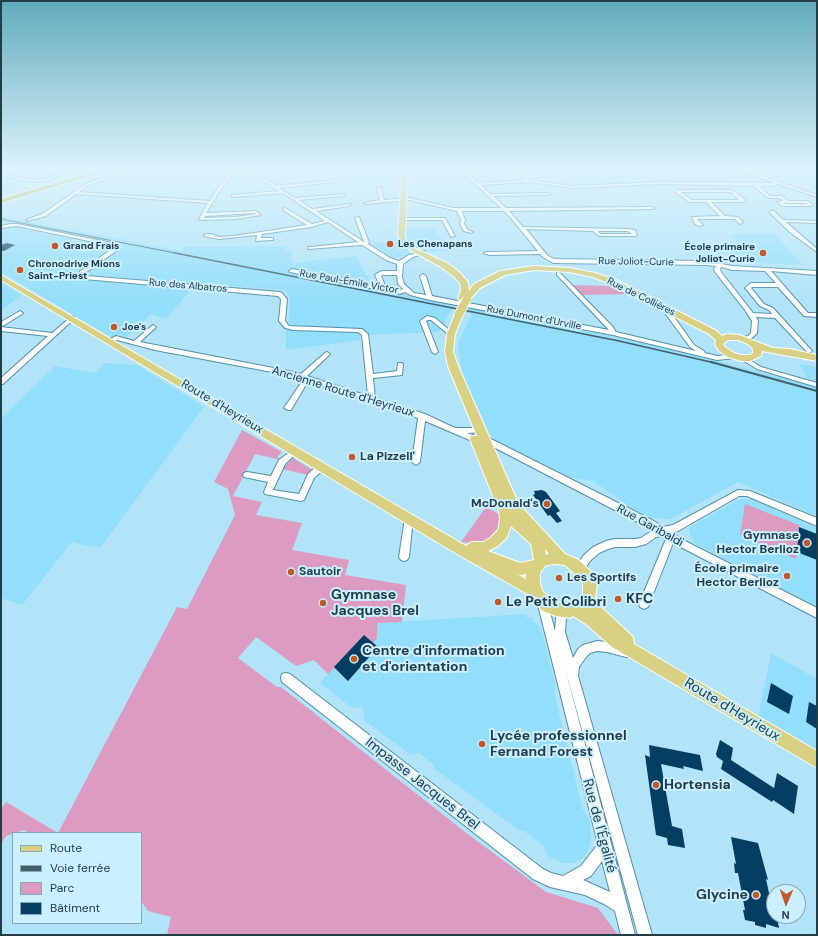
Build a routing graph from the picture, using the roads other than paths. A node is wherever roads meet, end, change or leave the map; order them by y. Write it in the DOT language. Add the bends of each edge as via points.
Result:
graph roads {
  1 [pos="46,214"];
  2 [pos="226,214"];
  3 [pos="259,214"];
  4 [pos="292,214"];
  5 [pos="317,214"];
  6 [pos="402,214"];
  7 [pos="460,214"];
  8 [pos="508,214"];
  9 [pos="720,214"];
  10 [pos="774,214"];
  11 [pos="203,215"];
  12 [pos="724,217"];
  13 [pos="356,218"];
  14 [pos="402,219"];
  15 [pos="28,220"];
  16 [pos="328,221"];
  17 [pos="781,221"];
  18 [pos="817,222"];
  19 [pos="740,223"];
  20 [pos="701,224"];
  21 [pos="311,226"];
  22 [pos="1,227"];
  23 [pos="522,228"];
  24 [pos="237,229"];
  25 [pos="595,230"];
  26 [pos="471,232"];
  27 [pos="260,233"];
  28 [pos="206,235"];
  29 [pos="453,236"];
  30 [pos="234,237"];
  31 [pos="271,239"];
  32 [pos="364,243"];
  33 [pos="310,248"];
  34 [pos="817,251"];
  35 [pos="418,252"];
  36 [pos="542,252"];
  37 [pos="486,253"];
  38 [pos="400,263"];
  39 [pos="719,266"];
  40 [pos="767,270"];
  41 [pos="292,271"];
  42 [pos="399,273"];
  43 [pos="560,274"];
  44 [pos="817,274"];
  45 [pos="423,276"];
  46 [pos="3,277"];
  47 [pos="780,285"];
  48 [pos="384,289"];
  49 [pos="406,290"];
  50 [pos="466,297"];
  51 [pos="430,298"];
  52 [pos="671,312"];
  53 [pos="20,313"];
  54 [pos="752,315"];
  55 [pos="817,315"];
  56 [pos="777,316"];
  57 [pos="72,318"];
  58 [pos="1,325"];
  59 [pos="153,327"];
  60 [pos="1,329"];
  61 [pos="448,333"];
  62 [pos="613,334"];
  63 [pos="54,335"];
  64 [pos="743,339"];
  65 [pos="721,340"];
  66 [pos="110,341"];
  67 [pos="135,343"];
  68 [pos="724,351"];
  69 [pos="809,351"];
  70 [pos="435,352"];
  71 [pos="756,352"];
  72 [pos="327,354"];
  73 [pos="704,355"];
  74 [pos="739,357"];
  75 [pos="817,358"];
  76 [pos="400,364"];
  77 [pos="817,364"];
  78 [pos="768,371"];
  79 [pos="370,376"];
  80 [pos="304,378"];
  81 [pos="1,382"];
  82 [pos="817,385"];
  83 [pos="371,398"];
  84 [pos="288,408"];
  85 [pos="422,416"];
  86 [pos="455,430"];
  87 [pos="477,434"];
  88 [pos="295,451"];
  89 [pos="416,462"];
  90 [pos="322,466"];
  91 [pos="247,476"];
  92 [pos="274,480"];
  93 [pos="505,511"];
  94 [pos="409,518"];
  95 [pos="817,522"];
  96 [pos="662,531"];
  97 [pos="437,535"];
  98 [pos="671,538"];
  99 [pos="468,548"];
  100 [pos="404,557"];
  101 [pos="561,558"];
  102 [pos="538,564"];
  103 [pos="580,568"];
  104 [pos="538,596"];
  105 [pos="588,600"];
  106 [pos="644,604"];
  107 [pos="570,611"];
  108 [pos="817,614"];
  109 [pos="646,659"];
  110 [pos="286,678"];
  111 [pos="573,678"];
  112 [pos="817,760"];
  113 [pos="604,846"];
  114 [pos="563,883"];
  115 [pos="620,906"];
  116 [pos="628,935"];
  117 [pos="644,935"];
  1 -- 15 [label="street"];
  2 -- 11 [label="street"];
  3 -- 11 [label="street" via="256,217 205,220 201,219"];
  4 -- 21 [label="street"];
  5 -- 16 [label="street"];
  6 -- 14 [label="main road"];
  7 -- 26 [label="street" via="466,231"];
  8 -- 23 [label="street"];
  9 -- 12 [label="street"];
  10 -- 17 [label="street"];
  12 -- 19 [label="street" via="736,218"];
  12 -- 20 [label="street" via="694,218"];
  13 -- 32 [label="street" via="367,242"];
  14 -- 29 [label="street" via="443,219"];
  14 -- 35 [label="main road" via="401,233 404,242"];
  16 -- 21 [label="street"];
  16 -- 32 [label="street"];
  17 -- 18 [label="street"];
  17 -- 34 [label="street"];
  21 -- 27 [label="street"];
  22 -- 79 [label="street, Rue des Albatros" via="17,225 115,245 114,250 82,272 82,276 86,278 280,294 284,299 282,321 287,327 360,330 365,334"];
  23 -- 25 [label="street"];
  23 -- 36 [label="street"];
  24 -- 30 [label="street"];
  25 -- 25 [label="street" via="628,230 633,231 635,235 599,235"];
  27 -- 30 [label="street"];
  27 -- 31 [label="street" via="258,240"];
  28 -- 30 [label="street" via="219,238"];
  32 -- 33 [label="street"];
  32 -- 38 [label="street" via="388,259"];
  35 -- 38 [label="street"];
  35 -- 50 [label="main road" via="446,264 462,277 468,285"];
  36 -- 37 [label="street"];
  36 -- 39 [label="street, Rue Joliot-Curie" via="550,261 559,262 707,263"];
  38 -- 42 [label="street"];
  39 -- 40 [label="street, Rue Joliot-Curie"];
  39 -- 54 [label="street" via="718,272"];
  40 -- 44 [label="street, Rue Joliot-Curie"];
  40 -- 47 [label="street"];
  41 -- 48 [label="street, Rue Paul-Émile Victor"];
  42 -- 48 [label="street" via="378,275"];
  42 -- 49 [label="street" via="401,284"];
  43 -- 62 [label="street" via="611,328"];
  45 -- 51 [label="street"];
  46 -- 57 [label="main road, Route d'Heyrieux"];
  47 -- 55 [label="street" via="806,314"];
  47 -- 56 [label="street" via="751,285 748,288 762,305 771,309"];
  48 -- 49 [label="street, Rue Paul-Émile Victor" via="400,292"];
  49 -- 51 [label="street, Rue Dumont d'Urville"];
  50 -- 52 [label="main road, Rue de Collières" via="478,286 504,273 534,268 558,268 582,272 613,282"];
  50 -- 61 [label="main road, bridge"];
  51 -- 62 [label="street, Rue Dumont d'Urville"];
  52 -- 65 [label="main road, Rue de Collières" via="712,332"];
  52 -- 73 [label="street" via="668,313 692,346"];
  53 -- 58 [label="street"];
  54 -- 56 [label="street"];
  54 -- 64 [label="street" via="755,321 754,333"];
  56 -- 69 [label="street"];
  57 -- 63 [label="street"];
  57 -- 66 [label="main road, Route d'Heyrieux"];
  59 -- 67 [label="street"];
  60 -- 63 [label="street"];
  61 -- 70 [label="street" via="433,319 427,318 423,321"];
  61 -- 87 [label="main road" via="443,352"];
  62 -- 73 [label="street, Rue Dumont d'Urville"];
  63 -- 81 [label="street"];
  64 -- 65 [label="main road" via="731,336"];
  64 -- 71 [label="main road"];
  65 -- 68 [label="main road" via="719,344"];
  66 -- 67 [label="street, Ancienne Route d'Heyrieux" via="116,338"];
  66 -- 88 [label="main road, Route d'Heyrieux"];
  67 -- 80 [label="street, Ancienne Route d'Heyrieux" via="279,370"];
  68 -- 73 [label="street, Rue Dumont d'Urville" via="719,355"];
  68 -- 74 [label="main road"];
  71 -- 74 [label="main road"];
  71 -- 75 [label="main road" via="790,352"];
  71 -- 77 [label="main road"];
  71 -- 78 [label="street"];
  72 -- 80 [label="street"];
  73 -- 74 [label="street, Rue Dumont d'Urville" via="717,358"];
  74 -- 78 [label="street"];
  76 -- 79 [label="street" via="401,376"];
  78 -- 82 [label="street"];
  79 -- 83 [label="street, Rue des Albatros"];
  80 -- 83 [label="street, Ancienne Route d'Heyrieux"];
  80 -- 84 [label="street"];
  83 -- 85 [label="street, Ancienne Route d'Heyrieux"];
  85 -- 86 [label="street, Ancienne Route d'Heyrieux"];
  85 -- 89 [label="street"];
  86 -- 87 [label="street, Ancienne Route d'Heyrieux"];
  86 -- 87 [label="street, Ancienne Route d'Heyrieux"];
  87 -- 93 [label="main road"];
  87 -- 96 [label="street, Rue Garibaldi"];
  87 -- 101 [label="main road" via="513,506"];
  88 -- 90 [label="main road, Route d'Heyrieux"];
  88 -- 92 [label="street" via="282,462"];
  90 -- 92 [label="street" via="312,476 301,498 268,492"];
  90 -- 94 [label="main road, Route d'Heyrieux"];
  91 -- 92 [label="street"];
  93 -- 99 [label="main road" via="503,533 484,547"];
  93 -- 102 [label="main road" via="535,540 539,548"];
  94 -- 97 [label="main road, Route d'Heyrieux"];
  94 -- 100 [label="street"];
  95 -- 96 [label="street" via="747,493 738,493 675,528"];
  96 -- 98 [label="street, Rue Garibaldi"];
  96 -- 103 [label="street" via="643,541 615,543 596,550"];
  97 -- 99 [label="main road, Route d'Heyrieux"];
  97 -- 104 [label="main road, Route d'Heyrieux"];
  98 -- 106 [label="street"];
  98 -- 108 [label="street, Rue Garibaldi"];
  99 -- 102 [label="main road, Route d'Heyrieux" via="520,569"];
  101 -- 102 [label="main road" via="546,559"];
  101 -- 103 [label="main road"];
  102 -- 104 [label="main road" via="532,577"];
  103 -- 105 [label="main road" via="590,584"];
  104 -- 107 [label="main road" via="548,606"];
  104 -- 113 [label="street, Rue de l'Égalité"];
  105 -- 107 [label="main road" via="583,606"];
  105 -- 109 [label="main road, Route d'Heyrieux" via="598,614"];
  107 -- 109 [label="main road, Route d'Heyrieux" via="590,619 617,642"];
  107 -- 111 [label="street, Rue de l'Égalité" via="561,618 560,632"];
  109 -- 111 [label="street" via="597,646 587,649 582,654 574,665"];
  109 -- 112 [label="main road, Route d'Heyrieux"];
  110 -- 114 [label="street, Impasse Jacques Brel" via="538,874"];
  111 -- 117 [label="street, Rue de l'Égalité"];
  113 -- 114 [label="street" via="586,871"];
  113 -- 115 [label="street, Rue de l'Égalité"];
  114 -- 115 [label="street, Impasse Jacques Brel" via="586,888"];
  115 -- 116 [label="street, Rue de l'Égalité"];
}
